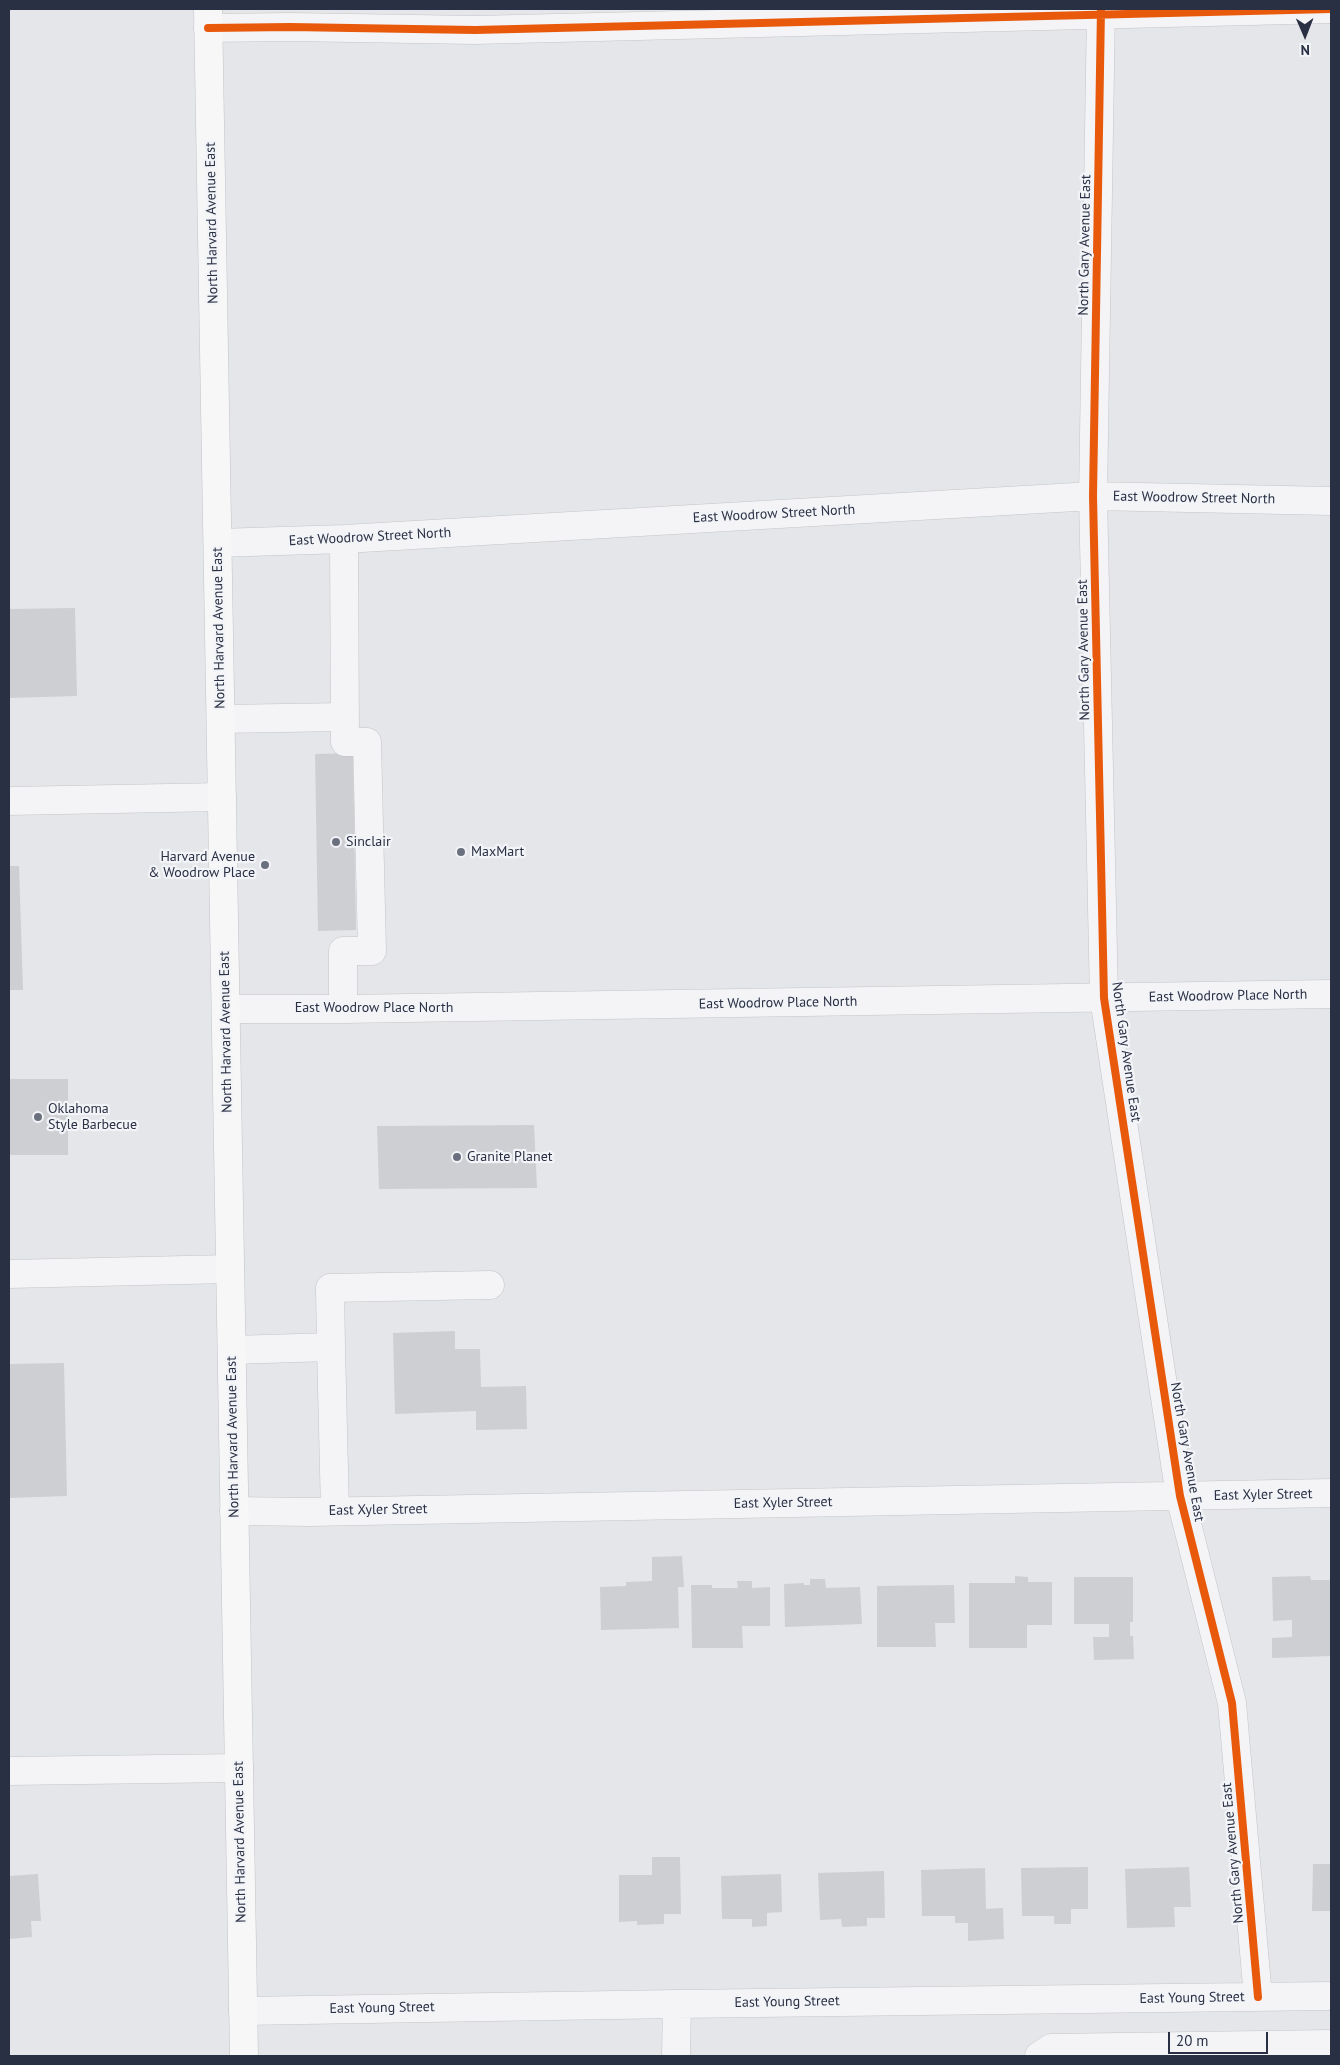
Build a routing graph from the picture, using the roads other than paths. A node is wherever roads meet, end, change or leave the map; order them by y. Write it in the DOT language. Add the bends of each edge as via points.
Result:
graph roads {
  1 [pos="1331,9"];
  2 [pos="1101,12"];
  3 [pos="208,18"];
  4 [pos="1093,496"];
  5 [pos="1331,501"];
  6 [pos="344,539"];
  7 [pos="218,543"];
  8 [pos="345,717"];
  9 [pos="221,719"];
  10 [pos="222,797"];
  11 [pos="9,801"];
  12 [pos="1331,994"];
  13 [pos="1104,998"];
  14 [pos="226,1008"];
  15 [pos="343,1009"];
  16 [pos="230,1269"];
  17 [pos="9,1274"];
  18 [pos="490,1285"];
  19 [pos="331,1347"];
  20 [pos="232,1350"];
  21 [pos="1331,1493"];
  22 [pos="1180,1496"];
  23 [pos="234,1511"];
  24 [pos="335,1511"];
  25 [pos="239,1768"];
  26 [pos="9,1771"];
  27 [pos="1331,1996"];
  28 [pos="1258,1997"];
  29 [pos="676,2004"];
  30 [pos="243,2011"];
  31 [pos="1331,2044"];
  32 [pos="244,2056"];
  33 [pos="676,2056"];
  34 [pos="1039,2056"];
  1 -- 2 [label="street"];
  2 -- 3 [label="street" via="475,30 290,27"];
  2 -- 4 [label="street, North Gary Avenue East"];
  3 -- 7 [label="main road, North Harvard Avenue East"];
  4 -- 5 [label="street, East Woodrow Street North"];
  4 -- 6 [label="street, East Woodrow Street North"];
  4 -- 13 [label="street, North Gary Avenue East"];
  6 -- 7 [label="street, East Woodrow Street North"];
  6 -- 8 [label="street"];
  7 -- 9 [label="main road, North Harvard Avenue East"];
  8 -- 9 [label="street"];
  8 -- 15 [label="street" via="345,742 367,742 372,951 343,951"];
  9 -- 10 [label="main road, North Harvard Avenue East"];
  10 -- 11 [label="street"];
  10 -- 14 [label="main road, North Harvard Avenue East"];
  12 -- 13 [label="street, East Woodrow Place North"];
  13 -- 15 [label="street, East Woodrow Place North"];
  13 -- 22 [label="street, North Gary Avenue East"];
  14 -- 15 [label="street, East Woodrow Place North"];
  14 -- 16 [label="main road, North Harvard Avenue East"];
  16 -- 17 [label="street"];
  16 -- 20 [label="main road, North Harvard Avenue East"];
  18 -- 19 [label="street" via="330,1288"];
  19 -- 20 [label="street"];
  19 -- 24 [label="street"];
  20 -- 23 [label="main road, North Harvard Avenue East"];
  21 -- 22 [label="street, East Xyler Street"];
  22 -- 24 [label="street, East Xyler Street"];
  22 -- 28 [label="street, North Gary Avenue East" via="1232,1704"];
  23 -- 24 [label="street, East Xyler Street"];
  23 -- 25 [label="main road, North Harvard Avenue East"];
  25 -- 26 [label="street"];
  25 -- 30 [label="main road, North Harvard Avenue East"];
  27 -- 28 [label="street, East Young Street"];
  28 -- 29 [label="street, East Young Street"];
  29 -- 30 [label="street, East Young Street"];
  29 -- 33 [label="street"];
  30 -- 32 [label="main road, North Harvard Avenue East"];
  31 -- 34 [label="street" via="1051,2048"];
}
